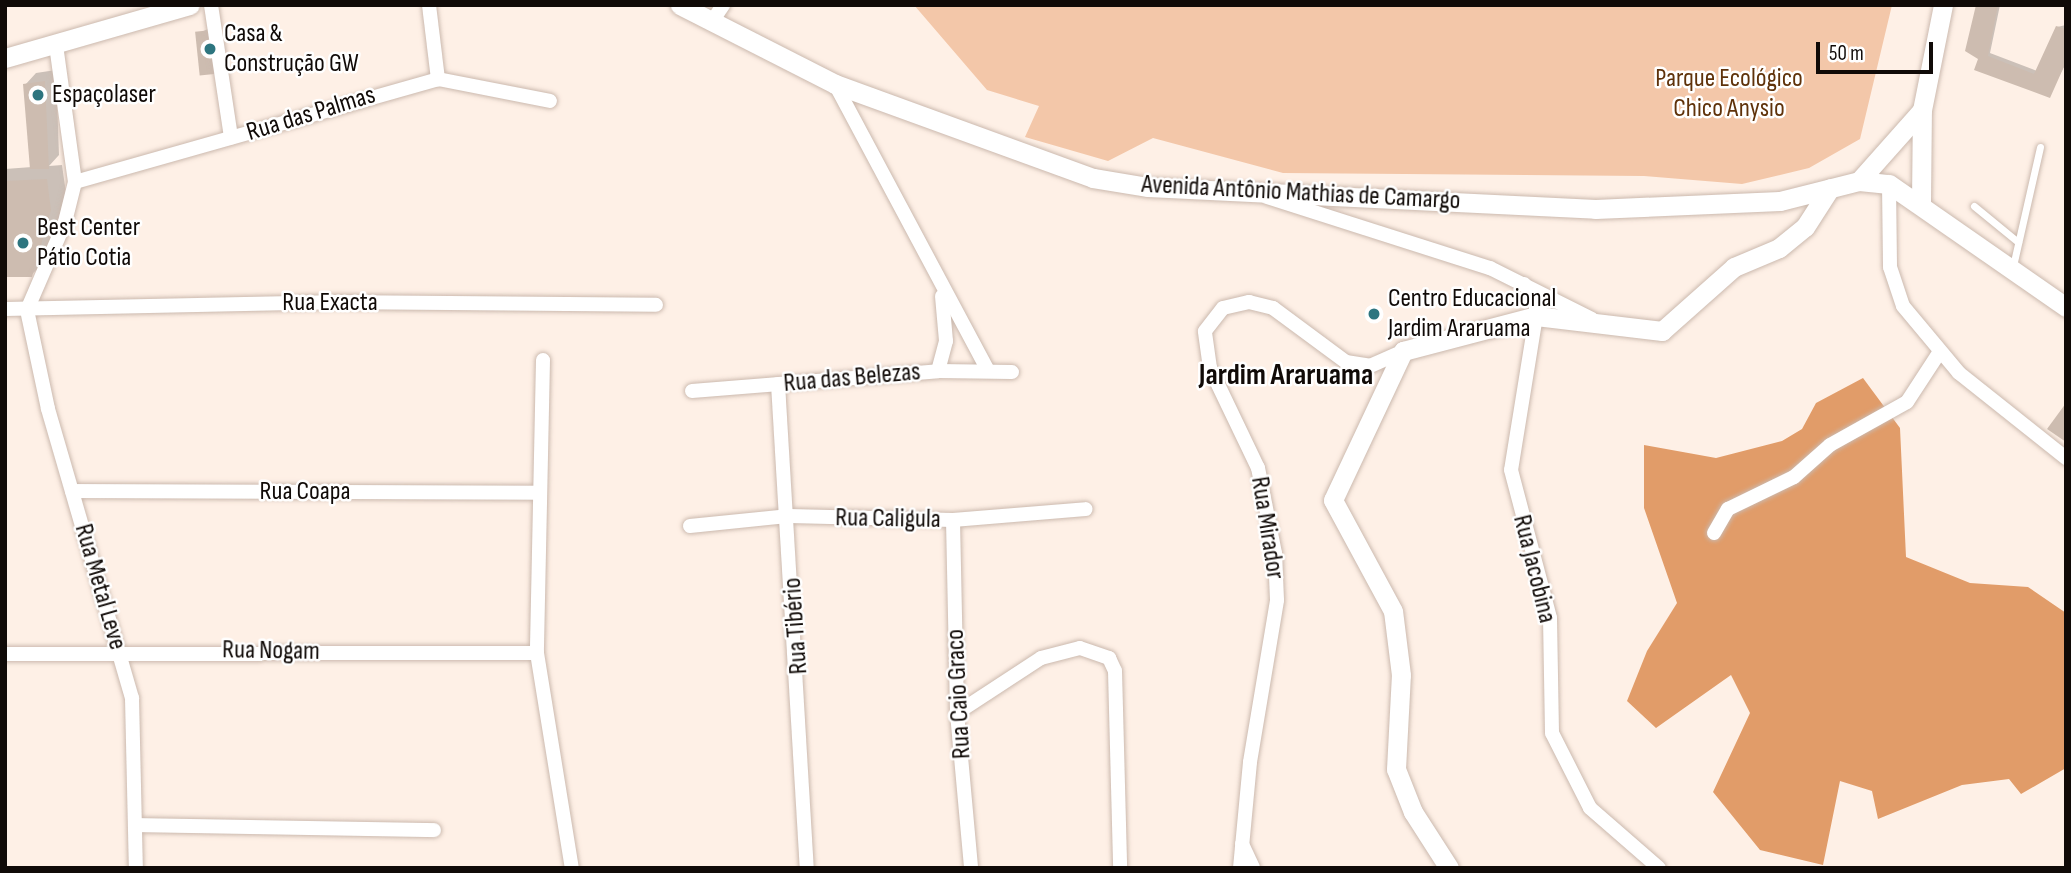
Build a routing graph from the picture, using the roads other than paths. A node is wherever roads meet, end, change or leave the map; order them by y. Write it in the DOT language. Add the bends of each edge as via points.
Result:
graph roads {
  1 [pos="190,5"];
  2 [pos="211,5"];
  3 [pos="429,5"];
  4 [pos="680,5"];
  5 [pos="1943,5"];
  6 [pos="718,13"];
  7 [pos="56,45"];
  8 [pos="5,58"];
  9 [pos="438,79"];
  10 [pos="835,84"];
  11 [pos="550,101"];
  12 [pos="1922,110"];
  13 [pos="231,138"];
  14 [pos="1892,145"];
  15 [pos="2040,148"];
  16 [pos="1918,156"];
  17 [pos="1859,181"];
  18 [pos="75,182"];
  19 [pos="1889,184"];
  20 [pos="1830,188"];
  21 [pos="1259,194"];
  22 [pos="1921,201"];
  23 [pos="1974,206"];
  24 [pos="2018,242"];
  25 [pos="2012,271"];
  26 [pos="1524,284"];
  27 [pos="941,291"];
  28 [pos="656,305"];
  29 [pos="2066,307"];
  30 [pos="5,309"];
  31 [pos="27,310"];
  32 [pos="1536,316"];
  33 [pos="1596,321"];
  34 [pos="1402,351"];
  35 [pos="1938,353"];
  36 [pos="543,360"];
  37 [pos="938,371"];
  38 [pos="988,371"];
  39 [pos="1013,372"];
  40 [pos="778,384"];
  41 [pos="692,391"];
  42 [pos="2066,458"];
  43 [pos="72,491"];
  44 [pos="538,493"];
  45 [pos="1086,509"];
  46 [pos="789,516"];
  47 [pos="953,520"];
  48 [pos="690,526"];
  49 [pos="1714,533"];
  50 [pos="118,650"];
  51 [pos="537,653"];
  52 [pos="5,654"];
  53 [pos="957,713"];
  54 [pos="138,825"];
  55 [pos="434,830"];
  56 [pos="1240,839"];
  57 [pos="136,868"];
  58 [pos="572,868"];
  59 [pos="807,868"];
  60 [pos="971,868"];
  61 [pos="1120,868"];
  62 [pos="1240,868"];
  63 [pos="1253,868"];
  64 [pos="1449,868"];
  65 [pos="1658,868"];
  1 -- 7 [label="street"];
  2 -- 13 [label="street"];
  3 -- 9 [label="street"];
  4 -- 6 [label="street, Avenida Antônio Mathias de Camargo"];
  5 -- 12 [label="street"];
  6 -- 10 [label="street, Avenida Antônio Mathias de Camargo"];
  7 -- 8 [label="street"];
  7 -- 18 [label="street"];
  9 -- 11 [label="street, Rua das Palmas"];
  9 -- 13 [label="street, Rua das Palmas"];
  10 -- 21 [label="street, Avenida Antônio Mathias de Camargo" via="1093,178"];
  10 -- 27 [label="street"];
  12 -- 14 [label="street"];
  12 -- 16 [label="street"];
  13 -- 18 [label="street, Rua das Palmas"];
  14 -- 16 [label="street"];
  14 -- 17 [label="street"];
  15 -- 24 [label="lane"];
  16 -- 22 [label="street"];
  17 -- 19 [label="street"];
  17 -- 20 [label="street, Avenida Antônio Mathias de Camargo"];
  18 -- 31 [label="street" via="65,222"];
  19 -- 22 [label="street"];
  19 -- 35 [label="street" via="1889,267 1903,306"];
  20 -- 21 [label="street, Avenida Antônio Mathias de Camargo" via="1780,201 1595,209"];
  20 -- 33 [label="street" via="1805,227 1779,248 1734,267 1662,331"];
  21 -- 26 [label="street"];
  22 -- 25 [label="street"];
  23 -- 24 [label="lane"];
  24 -- 25 [label="lane"];
  25 -- 29 [label="street"];
  26 -- 32 [label="street" via="1536,299"];
  26 -- 33 [label="street"];
  27 -- 37 [label="street" via="946,341"];
  27 -- 38 [label="street"];
  28 -- 31 [label="street, Rua Exacta" via="330,302"];
  30 -- 31 [label="street, Rua Exacta"];
  31 -- 43 [label="street, Rua Metal Leve"];
  32 -- 33 [label="street"];
  32 -- 34 [label="street"];
  32 -- 65 [label="street, Rua Jacobina" via="1511,470 1550,618 1552,733 1590,808"];
  34 -- 56 [label="street, Rua Mirador" via="1370,366 1346,362 1273,308 1249,302 1223,308 1205,331 1210,368 1258,468 1275,553 1271,650"];
  34 -- 64 [label="street" via="1333,500 1393,611 1401,674 1396,769 1413,812"];
  35 -- 42 [label="street"];
  35 -- 49 [label="street" via="1907,402 1830,446 1794,477 1728,509"];
  36 -- 44 [label="street"];
  37 -- 38 [label="street, Rua das Belezas"];
  37 -- 40 [label="street, Rua das Belezas"];
  38 -- 39 [label="street, Rua das Belezas"];
  40 -- 41 [label="street, Rua das Belezas"];
  40 -- 46 [label="street, Rua Tibério"];
  43 -- 44 [label="street, Rua Coapa"];
  43 -- 50 [label="street, Rua Metal Leve"];
  44 -- 51 [label="street"];
  45 -- 47 [label="street, Rua Caligula"];
  46 -- 47 [label="street, Rua Caligula"];
  46 -- 48 [label="street, Rua Caligula"];
  46 -- 59 [label="street, Rua Tibério"];
  47 -- 53 [label="street, Rua Caio Graco"];
  50 -- 51 [label="street, Rua Nogam"];
  50 -- 52 [label="street, Rua Nogam"];
  50 -- 54 [label="street, Rua Metal Leve" via="132,698"];
  51 -- 58 [label="street"];
  53 -- 60 [label="street, Rua Caio Graco"];
  53 -- 61 [label="street" via="1060,652 1098,650 1115,671"];
  54 -- 55 [label="street"];
  54 -- 57 [label="street, Rua Metal Leve"];
  56 -- 62 [label="street, Rua Mirador"];
  56 -- 63 [label="street"];
}
